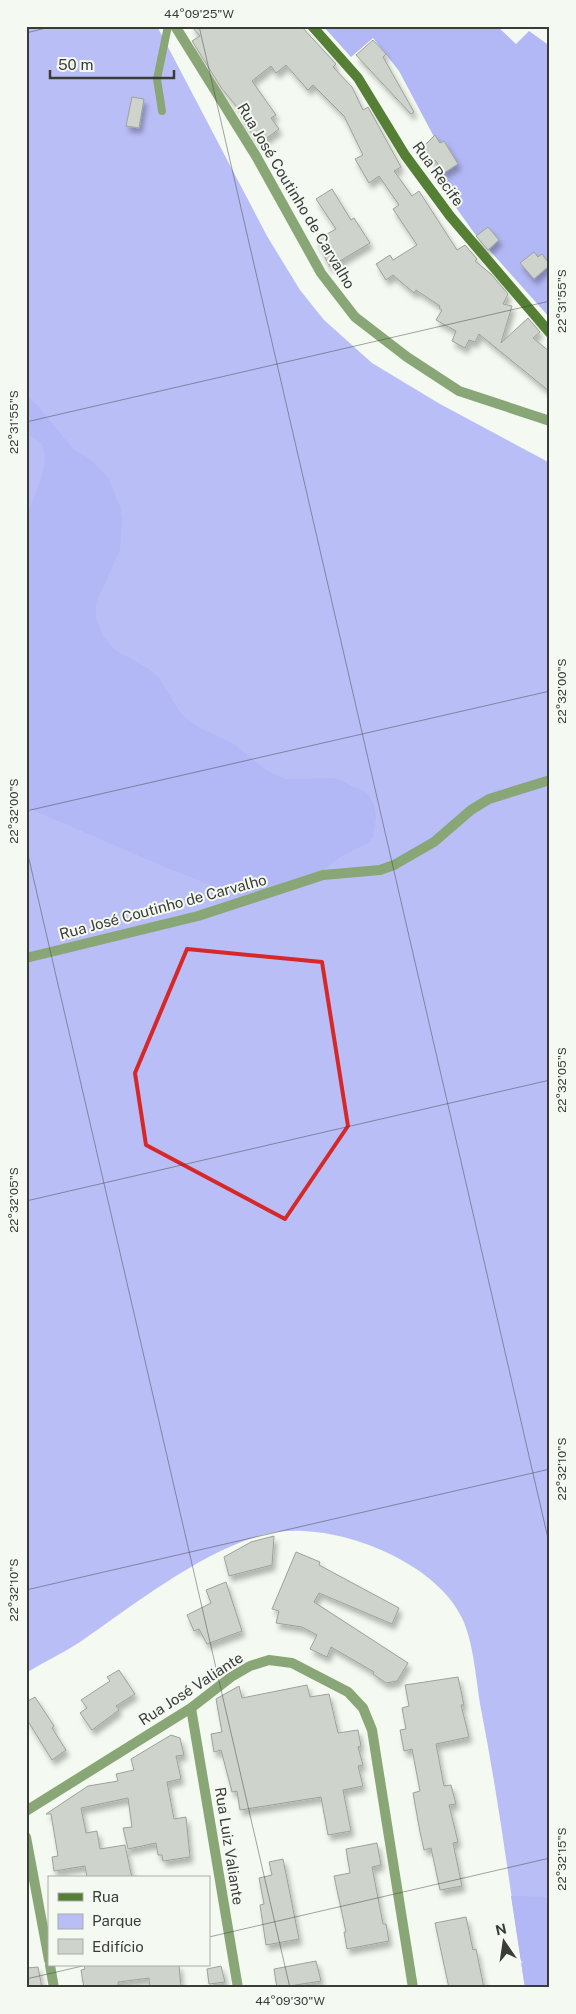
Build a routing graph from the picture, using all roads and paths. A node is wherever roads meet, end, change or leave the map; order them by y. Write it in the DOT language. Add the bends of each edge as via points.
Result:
graph roads {
  1 [pos="168,26"];
  2 [pos="175,26"];
  3 [pos="312,26"];
  4 [pos="162,111"];
  5 [pos="550,333"];
  6 [pos="550,421"];
  7 [pos="550,780"];
  8 [pos="26,958"];
  9 [pos="191,1708"];
  10 [pos="26,1810"];
  11 [pos="26,1837"];
  12 [pos="48,1955"];
  13 [pos="50,1966"];
  14 [pos="54,1988"];
  15 [pos="238,1988"];
  16 [pos="413,1988"];
  1 -- 4 [label="lane" via="157,79"];
  2 -- 6 [label="street, Rua José Coutinho de Carvalho" via="256,156 321,272 355,317 459,391"];
  3 -- 5 [label="street, Rua Recife" via="358,78 405,155 450,216"];
  7 -- 8 [label="street, Rua José Coutinho de Carvalho" via="489,799 434,842 380,870 323,875 187,920"];
  9 -- 10 [label="street, Rua José Valiante"];
  9 -- 15 [label="street, Rua Luiz Valiante"];
  9 -- 16 [label="street, Rua José Valiante" via="231,1677 269,1660 292,1664 325,1679 348,1692 363,1708 372,1730"];
  11 -- 12 [label="street"];
  13 -- 14 [label="street"];
}
